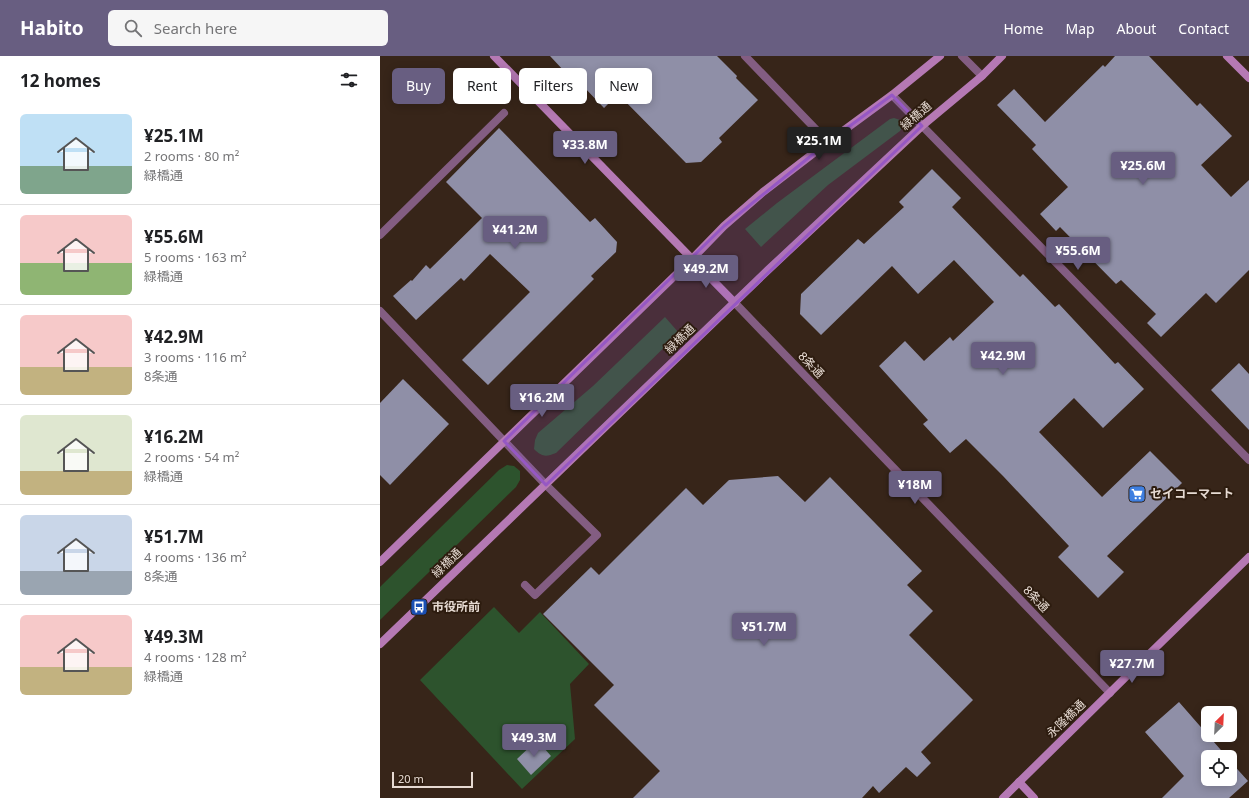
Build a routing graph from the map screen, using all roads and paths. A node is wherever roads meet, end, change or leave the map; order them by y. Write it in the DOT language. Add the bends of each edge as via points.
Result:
graph roads {
  1 [pos="494,56"];
  2 [pos="745,56"];
  3 [pos="940,56"];
  4 [pos="962,56"];
  5 [pos="1002,56"];
  6 [pos="1227,56"];
  7 [pos="982,76"];
  8 [pos="1249,78"];
  9 [pos="892,95"];
  10 [pos="504,113"];
  11 [pos="922,126"];
  12 [pos="828,142"];
  13 [pos="380,235"];
  14 [pos="691,260"];
  15 [pos="735,303"];
  16 [pos="380,311"];
  17 [pos="504,441"];
  18 [pos="1249,460"];
  19 [pos="546,485"];
  20 [pos="1249,557"];
  21 [pos="380,562"];
  22 [pos="525,585"];
  23 [pos="380,644"];
  24 [pos="1110,693"];
  25 [pos="1019,782"];
  26 [pos="1003,798"];
  27 [pos="1034,798"];
  1 -- 14 [label="street, 8条通"];
  2 -- 12 [label="street"];
  3 -- 9 [label="street"];
  4 -- 7 [label="street"];
  5 -- 7 [label="street, 緑橋通"];
  6 -- 8 [label="street"];
  7 -- 11 [label="street, 緑橋通"];
  9 -- 11 [label="street"];
  9 -- 12 [label="street"];
  10 -- 13 [label="street"];
  11 -- 15 [label="street, 緑橋通"];
  11 -- 18 [label="street"];
  12 -- 14 [label="street" via="763,192 724,226"];
  14 -- 15 [label="street, 8条通"];
  14 -- 17 [label="street"];
  15 -- 19 [label="street, 緑橋通"];
  15 -- 24 [label="street, 8条通"];
  16 -- 17 [label="street"];
  17 -- 19 [label="street"];
  17 -- 21 [label="street"];
  19 -- 22 [label="street" via="597,535 535,596"];
  19 -- 23 [label="street, 緑橋通"];
  20 -- 24 [label="street, 永隆橋通"];
  24 -- 25 [label="street, 永隆橋通"];
  25 -- 26 [label="street, 永隆橋通"];
  25 -- 27 [label="street"];
}
